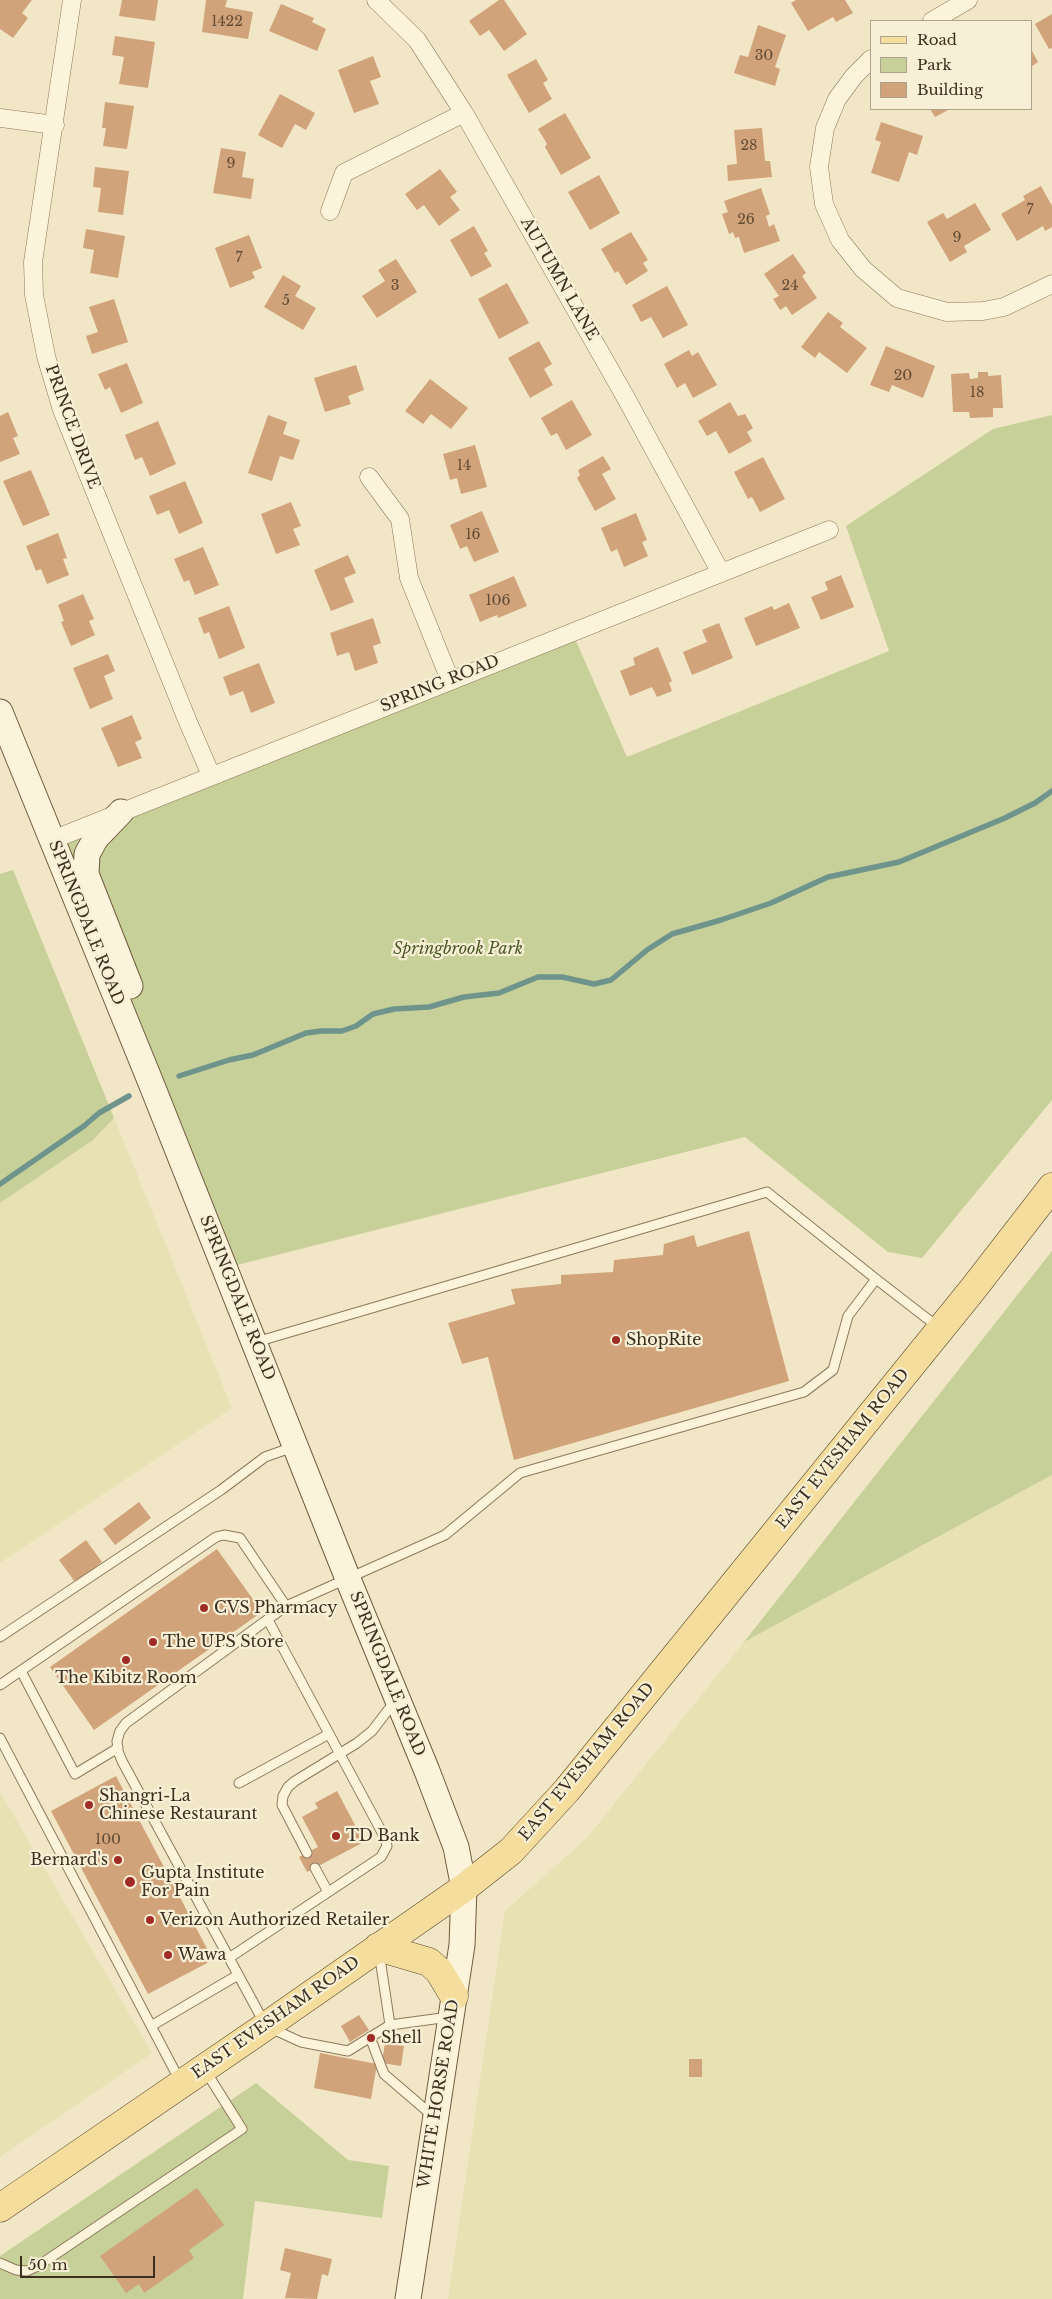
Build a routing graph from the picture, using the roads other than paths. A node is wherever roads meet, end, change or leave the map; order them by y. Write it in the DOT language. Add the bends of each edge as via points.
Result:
graph roads {
  1 [pos="72,0"];
  2 [pos="376,0"];
  3 [pos="968,0"];
  4 [pos="934,20"];
  5 [pos="870,60"];
  6 [pos="464,113"];
  7 [pos="0,118"];
  8 [pos="55,126"];
  9 [pos="330,211"];
  10 [pos="1052,284"];
  11 [pos="369,477"];
  12 [pos="829,530"];
  13 [pos="721,573"];
  14 [pos="450,680"];
  15 [pos="0,712"];
  16 [pos="211,775"];
  17 [pos="120,812"];
  18 [pos="52,840"];
  19 [pos="131,1034"];
  20 [pos="1052,1187"];
  21 [pos="876,1279"];
  22 [pos="940,1328"];
  23 [pos="254,1343"];
  24 [pos="296,1446"];
  25 [pos="348,1579"];
  26 [pos="286,1606"];
  27 [pos="268,1620"];
  28 [pos="0,1637"];
  29 [pos="21,1671"];
  30 [pos="0,1685"];
  31 [pos="397,1698"];
  32 [pos="329,1734"];
  33 [pos="0,1738"];
  34 [pos="118,1748"];
  35 [pos="340,1755"];
  36 [pos="239,1783"];
  37 [pos="307,1853"];
  38 [pos="315,1868"];
  39 [pos="464,1888"];
  40 [pos="328,1892"];
  41 [pos="378,1947"];
  42 [pos="229,1958"];
  43 [pos="238,1975"];
  44 [pos="452,2006"];
  45 [pos="390,2025"];
  46 [pos="152,2026"];
  47 [pos="266,2026"];
  48 [pos="370,2037"];
  49 [pos="193,2076"];
  50 [pos="435,2118"];
  51 [pos="0,2208"];
  52 [pos="0,2263"];
  53 [pos="408,2299"];
  1 -- 8 [label="street, PRINCE DRIVE"];
  2 -- 6 [label="street, AUTUMN LANE" via="417,40"];
  3 -- 4 [label="street"];
  5 -- 10 [label="street" via="837,99 826,128 819,167 824,204 840,240 863,269 897,298 946,312 1004,307"];
  6 -- 9 [label="street" via="344,173"];
  6 -- 13 [label="street, AUTUMN LANE"];
  7 -- 8 [label="street"];
  8 -- 16 [label="street, PRINCE DRIVE" via="33,262 34,295 46,356 62,410"];
  11 -- 14 [label="street" via="400,519 409,578"];
  12 -- 13 [label="street, SPRING ROAD"];
  13 -- 14 [label="street, SPRING ROAD"];
  14 -- 16 [label="street, SPRING ROAD"];
  15 -- 18 [label="main road, SPRINGDALE ROAD"];
  16 -- 17 [label="street, SPRING ROAD"];
  17 -- 18 [label="street, SPRING ROAD"];
  17 -- 19 [label="main road" via="96,838 87,854 86,874 135,999"];
  18 -- 19 [label="main road, SPRINGDALE ROAD"];
  19 -- 23 [label="main road, SPRINGDALE ROAD"];
  20 -- 22 [label="main road, EAST EVESHAM ROAD"];
  21 -- 22 [label="lane"];
  21 -- 23 [label="lane" via="767,1192"];
  21 -- 25 [label="lane" via="848,1316 834,1370 804,1392 520,1472 445,1535"];
  22 -- 39 [label="main road, EAST EVESHAM ROAD" via="553,1807 512,1851"];
  23 -- 24 [label="main road, SPRINGDALE ROAD"];
  24 -- 25 [label="main road, SPRINGDALE ROAD"];
  24 -- 28 [label="lane" via="265,1457 213,1496"];
  25 -- 26 [label="lane"];
  25 -- 31 [label="main road, SPRINGDALE ROAD"];
  26 -- 27 [label="lane"];
  26 -- 29 [label="lane" via="240,1538 216,1536"];
  27 -- 32 [label="lane"];
  27 -- 34 [label="lane" via="126,1723 120,1731"];
  29 -- 30 [label="lane"];
  29 -- 34 [label="lane" via="75,1774"];
  31 -- 35 [label="lane" via="372,1731"];
  31 -- 39 [label="main road, SPRINGDALE ROAD" via="456,1847"];
  32 -- 35 [label="lane"];
  32 -- 36 [label="lane"];
  33 -- 46 [label="lane"];
  34 -- 42 [label="lane" via="122,1761"];
  35 -- 37 [label="lane" via="295,1781 283,1796 282,1805"];
  35 -- 40 [label="lane" via="387,1846 381,1857"];
  38 -- 40 [label="lane"];
  39 -- 41 [label="main road, EAST EVESHAM ROAD"];
  39 -- 44 [label="main road, WHITE HORSE ROAD" via="462,1945"];
  40 -- 42 [label="lane"];
  41 -- 44 [label="main road" via="429,1962 439,1971"];
  41 -- 45 [label="lane"];
  41 -- 47 [label="main road, EAST EVESHAM ROAD"];
  42 -- 43 [label="lane"];
  43 -- 46 [label="lane"];
  43 -- 47 [label="lane"];
  44 -- 45 [label="lane"];
  44 -- 50 [label="main road, WHITE HORSE ROAD"];
  45 -- 48 [label="lane"];
  46 -- 49 [label="lane"];
  47 -- 48 [label="lane" via="301,2042 348,2051"];
  47 -- 49 [label="main road, EAST EVESHAM ROAD"];
  48 -- 50 [label="lane" via="384,2074"];
  49 -- 51 [label="main road, EAST EVESHAM ROAD"];
  49 -- 52 [label="lane" via="242,2129 38,2266 27,2271"];
  50 -- 53 [label="main road, WHITE HORSE ROAD"];
}
